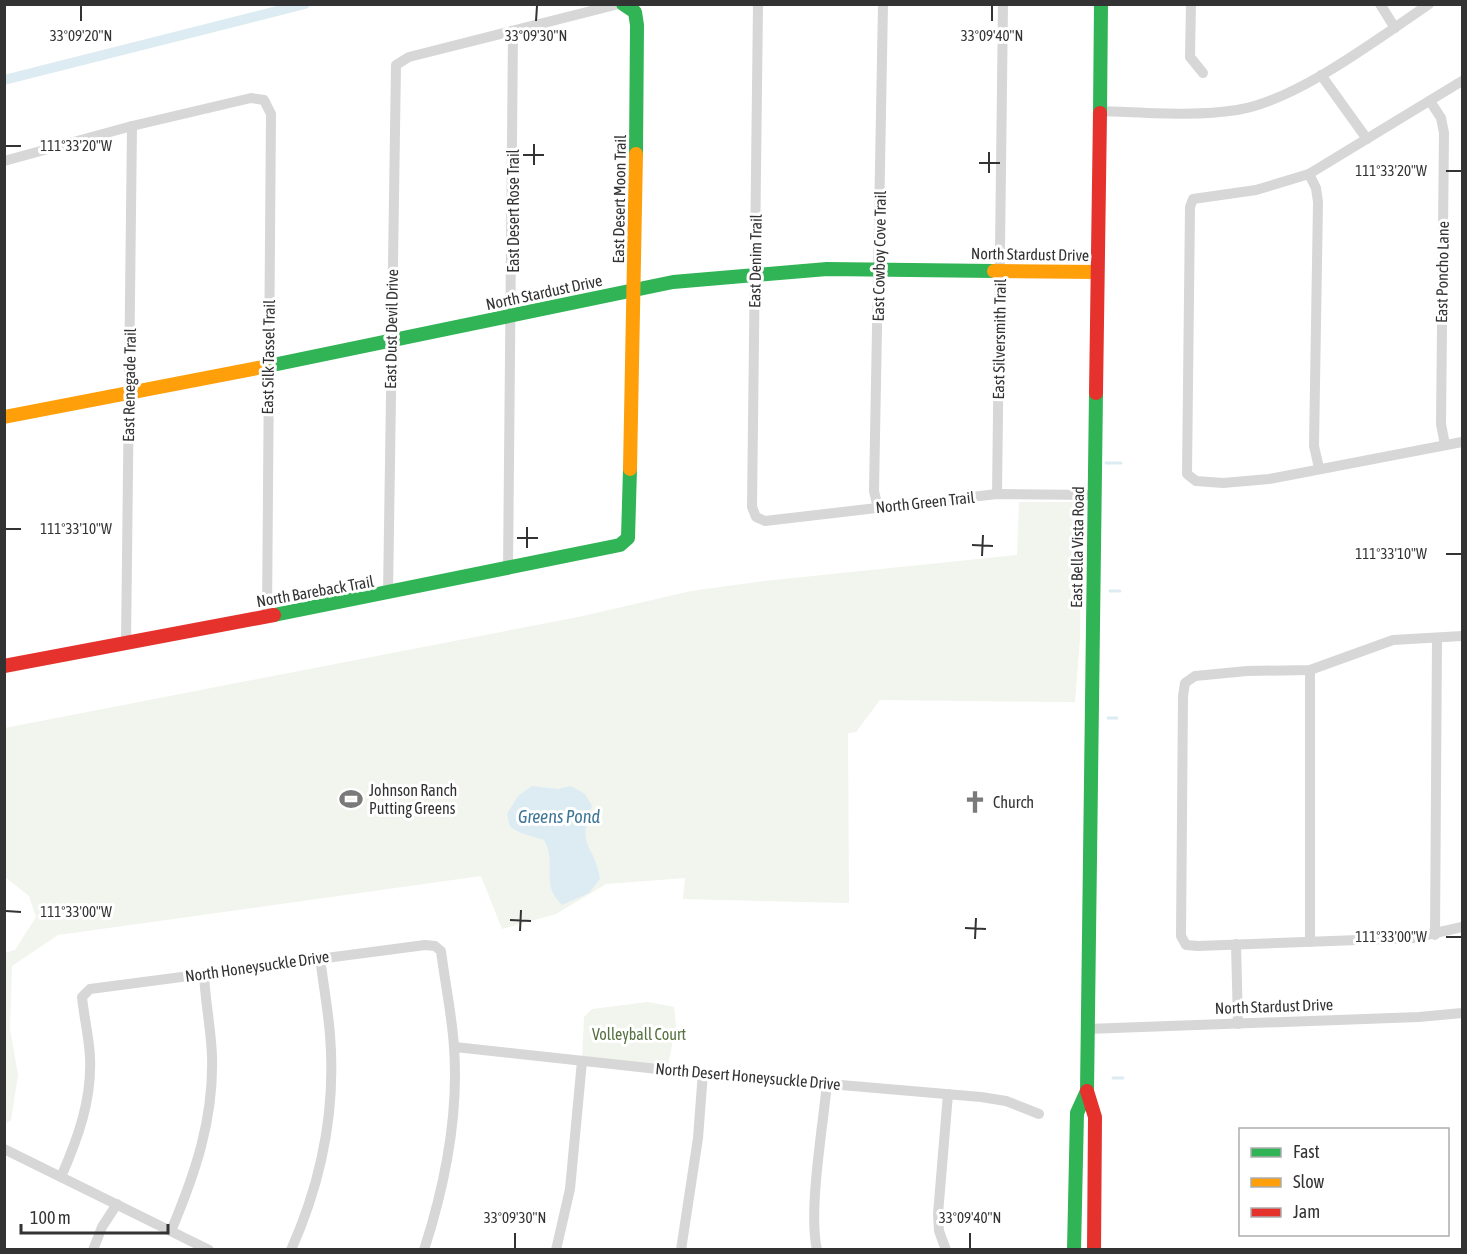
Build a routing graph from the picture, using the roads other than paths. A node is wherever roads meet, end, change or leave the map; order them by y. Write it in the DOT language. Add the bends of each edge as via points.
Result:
graph roads {
  1 [pos="758,4"];
  2 [pos="884,4"];
  3 [pos="1003,4"];
  4 [pos="1101,4"];
  5 [pos="1191,4"];
  6 [pos="1380,4"];
  7 [pos="1430,4"];
  8 [pos="624,5"];
  9 [pos="1395,27"];
  10 [pos="513,32"];
  11 [pos="1203,73"];
  12 [pos="1321,75"];
  13 [pos="1462,81"];
  14 [pos="1430,101"];
  15 [pos="1098,111"];
  16 [pos="132,126"];
  17 [pos="1367,139"];
  18 [pos="4,161"];
  19 [pos="1309,174"];
  20 [pos="878,269"];
  21 [pos="1000,271"];
  22 [pos="1097,272"];
  23 [pos="755,275"];
  24 [pos="635,289"];
  25 [pos="512,315"];
  26 [pos="391,342"];
  27 [pos="268,366"];
  28 [pos="129,392"];
  29 [pos="4,417"];
  30 [pos="1462,442"];
  31 [pos="1445,445"];
  32 [pos="1319,468"];
  33 [pos="997,494"];
  34 [pos="1095,495"];
  35 [pos="878,508"];
  36 [pos="756,517"];
  37 [pos="628,538"];
  38 [pos="508,570"];
  39 [pos="388,594"];
  40 [pos="267,616"];
  41 [pos="1462,636"];
  42 [pos="1437,638"];
  43 [pos="126,644"];
  44 [pos="4,666"];
  45 [pos="1310,670"];
  46 [pos="1462,927"];
  47 [pos="1435,935"];
  48 [pos="1310,942"];
  49 [pos="1236,944"];
  50 [pos="320,957"];
  51 [pos="204,973"];
  52 [pos="1462,1012"];
  53 [pos="1238,1024"];
  54 [pos="1087,1029"];
  55 [pos="455,1047"];
  56 [pos="582,1061"];
  57 [pos="703,1072"];
  58 [pos="827,1083"];
  59 [pos="1087,1091"];
  60 [pos="948,1094"];
  61 [pos="1039,1114"];
  62 [pos="4,1149"];
  63 [pos="61,1178"];
  64 [pos="117,1204"];
  65 [pos="171,1231"];
  66 [pos="93,1250"];
  67 [pos="209,1250"];
  68 [pos="291,1250"];
  69 [pos="424,1250"];
  70 [pos="556,1250"];
  71 [pos="681,1250"];
  72 [pos="817,1250"];
  73 [pos="946,1250"];
  74 [pos="1074,1250"];
  75 [pos="1094,1250"];
  1 -- 23 [label="street, East Denim Trail"];
  2 -- 20 [label="street, East Cowboy Cove Trail"];
  3 -- 21 [label="street, East Silversmith Trail"];
  4 -- 15 [label="street, East Bella Vista Road"];
  5 -- 11 [label="street" via="1190,57"];
  6 -- 9 [label="street"];
  7 -- 9 [label="street"];
  8 -- 10 [label="street"];
  8 -- 24 [label="street, East Desert Moon Trail" via="634,12 638,25"];
  9 -- 12 [label="street"];
  10 -- 25 [label="street, East Desert Rose Trail"];
  10 -- 26 [label="street, East Dust Devil Drive" via="409,57 396,64"];
  12 -- 15 [label="street" via="1267,102 1238,110"];
  12 -- 17 [label="street"];
  13 -- 14 [label="street"];
  14 -- 17 [label="street"];
  14 -- 31 [label="street, East Poncho Lane" via="1441,118 1444,133 1441,424"];
  15 -- 22 [label="street, East Bella Vista Road"];
  16 -- 18 [label="street"];
  16 -- 27 [label="street, East Silk Tassel Trail" via="251,98 264,100 271,114"];
  16 -- 28 [label="street, East Renegade Trail"];
  17 -- 19 [label="street"];
  19 -- 32 [label="street" via="1318,202 1314,446"];
  19 -- 32 [label="street" via="1256,190 1193,199 1187,474 1196,481 1223,483 1269,479"];
  20 -- 21 [label="street, North Stardust Drive"];
  20 -- 23 [label="street, North Stardust Drive" via="812,269"];
  20 -- 35 [label="street, East Cowboy Cove Trail" via="874,490"];
  21 -- 22 [label="street, North Stardust Drive"];
  21 -- 33 [label="street, East Silversmith Trail"];
  22 -- 34 [label="street, East Bella Vista Road"];
  23 -- 24 [label="street, North Stardust Drive"];
  23 -- 36 [label="street, East Denim Trail" via="752,507"];
  24 -- 25 [label="street, North Stardust Drive"];
  24 -- 37 [label="street, East Desert Moon Trail"];
  25 -- 26 [label="street, North Stardust Drive"];
  25 -- 38 [label="street, East Desert Rose Trail"];
  26 -- 27 [label="street, North Stardust Drive"];
  26 -- 39 [label="street, East Dust Devil Drive"];
  27 -- 28 [label="street, North Stardust Drive"];
  27 -- 40 [label="street, East Silk Tassel Trail"];
  28 -- 29 [label="street, North Stardust Drive"];
  28 -- 43 [label="street, East Renegade Trail"];
  30 -- 31 [label="street"];
  31 -- 32 [label="street"];
  33 -- 34 [label="street, North Green Trail"];
  33 -- 35 [label="street, North Green Trail"];
  34 -- 54 [label="street, East Bella Vista Road"];
  35 -- 36 [label="street, North Green Trail" via="765,521"];
  37 -- 38 [label="street, North Bareback Trail" via="620,545"];
  38 -- 39 [label="street, North Bareback Trail"];
  39 -- 40 [label="street, North Bareback Trail"];
  40 -- 43 [label="street, North Bareback Trail"];
  41 -- 42 [label="street"];
  42 -- 45 [label="street" via="1393,640"];
  42 -- 47 [label="street"];
  43 -- 44 [label="street, North Bareback Trail"];
  45 -- 48 [label="street"];
  45 -- 49 [label="street" via="1195,676 1185,683 1181,936 1186,945"];
  46 -- 47 [label="street"];
  47 -- 48 [label="street"];
  48 -- 49 [label="street"];
  49 -- 53 [label="street"];
  50 -- 51 [label="street, North Honeysuckle Drive"];
  50 -- 55 [label="street, North Honeysuckle Drive" via="435,946 441,951"];
  50 -- 68 [label="street" via="330,1035 329,1109 318,1178"];
  51 -- 63 [label="street, North Honeysuckle Drive" via="90,989 82,997 90,1056 89,1088 80,1133"];
  51 -- 65 [label="street" via="212,1089 201,1154"];
  52 -- 53 [label="street, North Stardust Drive"];
  53 -- 54 [label="street, North Stardust Drive"];
  54 -- 59 [label="street, East Bella Vista Road"];
  55 -- 56 [label="street, North Desert Honeysuckle Drive"];
  55 -- 69 [label="street" via="448,1157 438,1209"];
  56 -- 57 [label="street, North Desert Honeysuckle Drive"];
  56 -- 70 [label="street" via="570,1189"];
  57 -- 58 [label="street, North Desert Honeysuckle Drive"];
  57 -- 71 [label="street"];
  58 -- 60 [label="street, North Desert Honeysuckle Drive"];
  58 -- 72 [label="street" via="817,1191"];
  59 -- 74 [label="street, East Bella Vista Road" via="1077,1113"];
  59 -- 75 [label="street, East Bella Vista Road" via="1095,1117"];
  60 -- 61 [label="street, North Desert Honeysuckle Drive" via="1006,1101"];
  60 -- 73 [label="street" via="938,1214"];
  62 -- 63 [label="street"];
  63 -- 64 [label="street"];
  64 -- 65 [label="street"];
  64 -- 66 [label="street"];
  65 -- 67 [label="street"];
}
